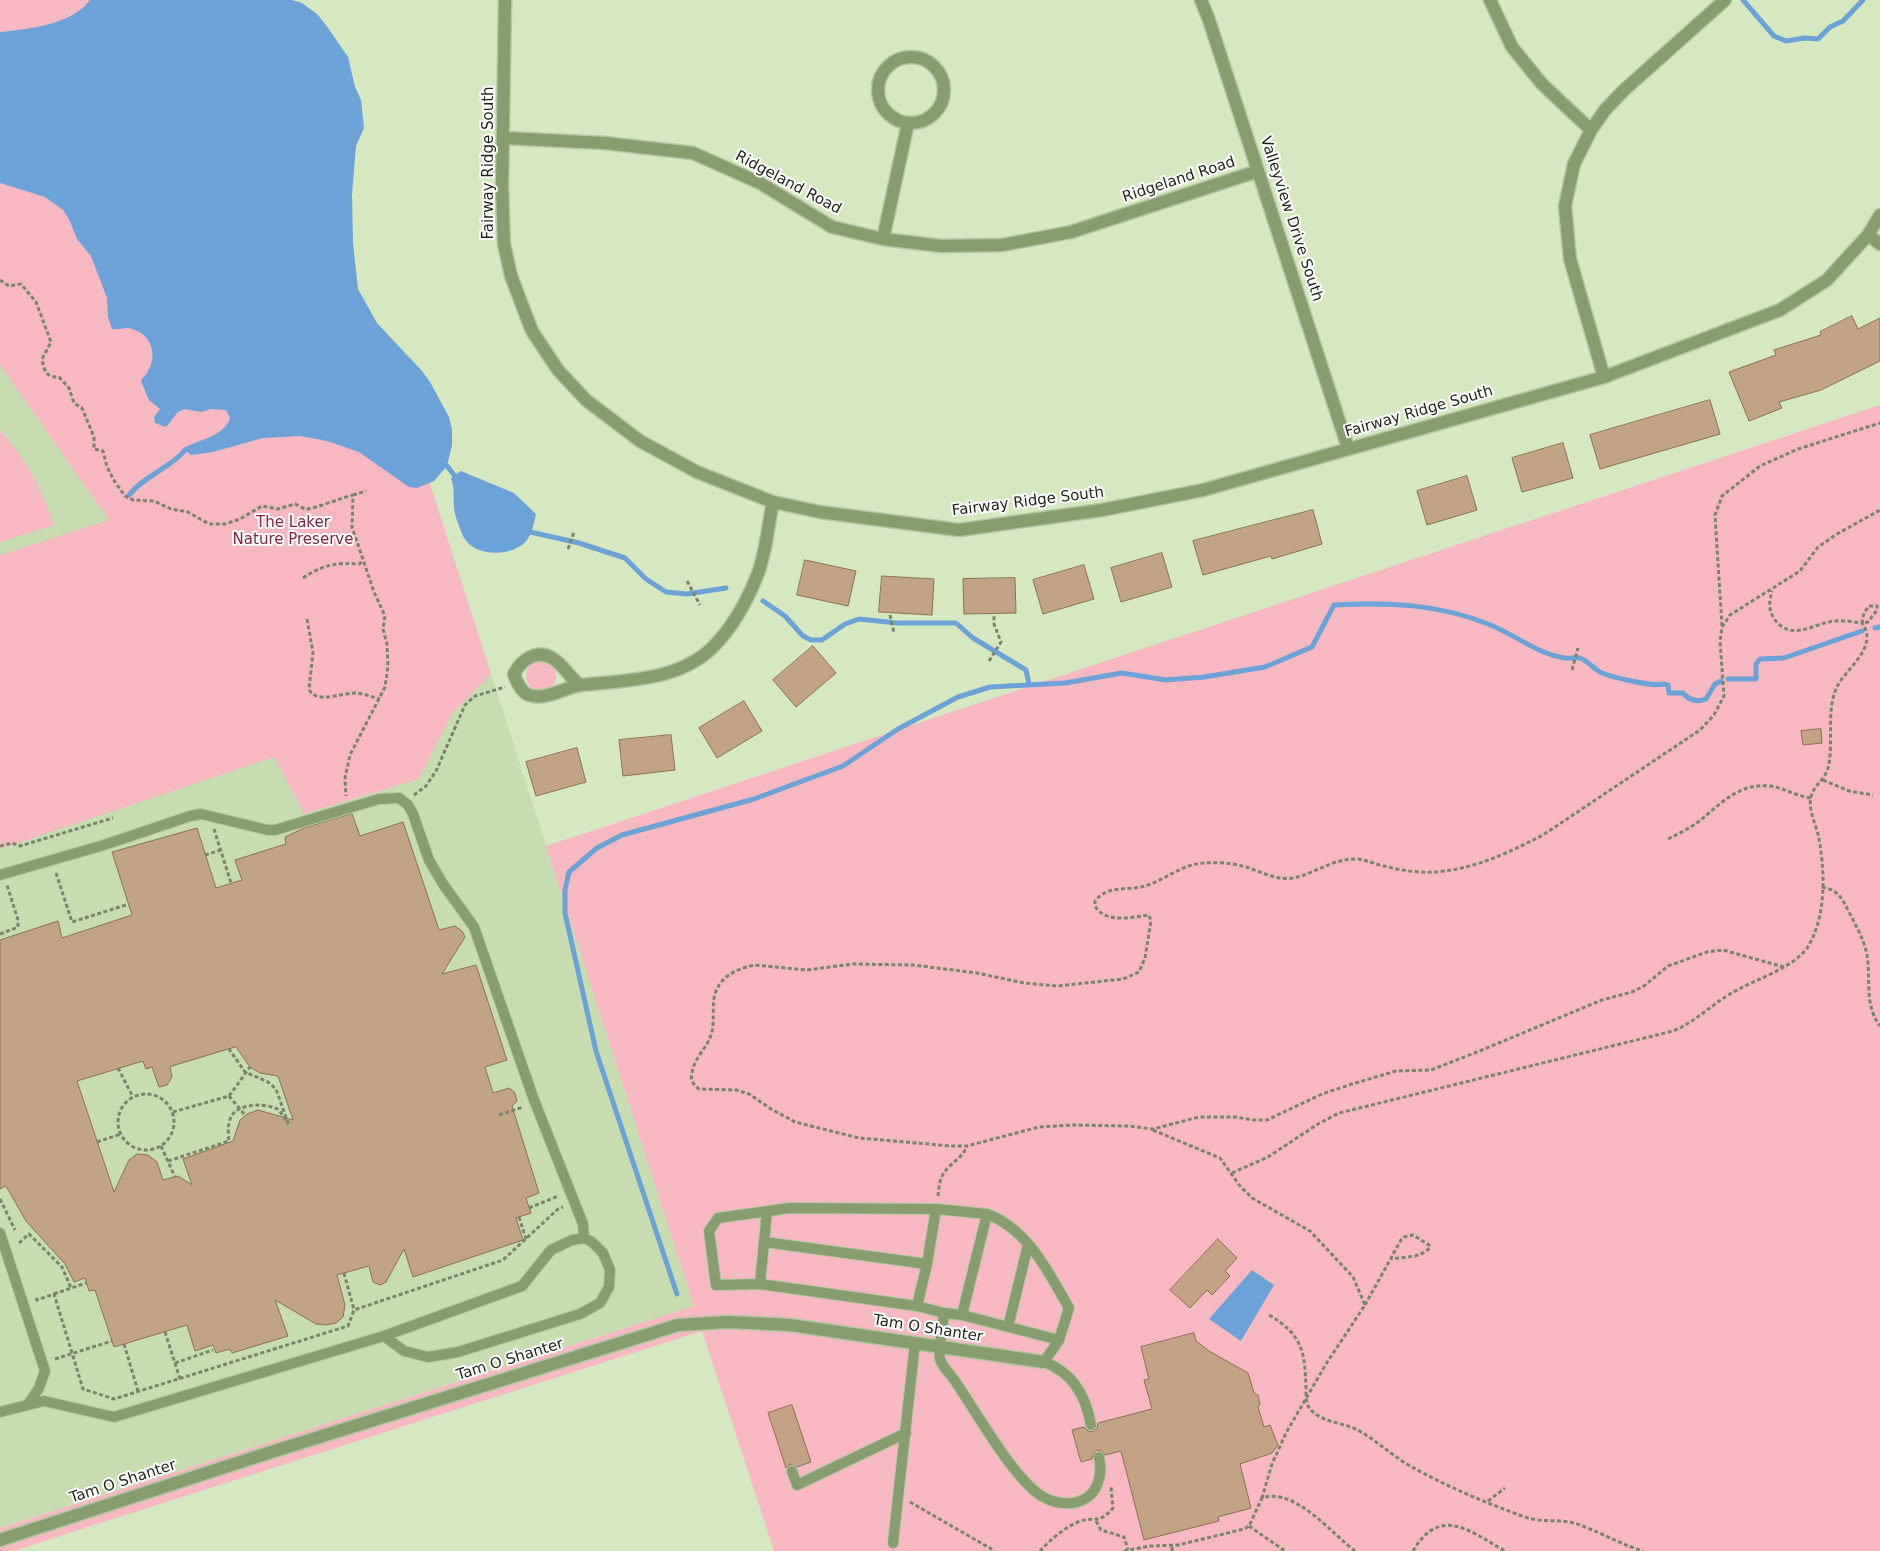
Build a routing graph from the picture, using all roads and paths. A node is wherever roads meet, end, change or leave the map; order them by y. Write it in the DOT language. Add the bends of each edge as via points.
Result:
graph roads {
  1 [pos="505,0"];
  2 [pos="1201,0"];
  3 [pos="1490,0"];
  4 [pos="1726,0"];
  5 [pos="908,123"];
  6 [pos="1591,130"];
  7 [pos="504,138"];
  8 [pos="1258,171"];
  9 [pos="1880,216"];
  10 [pos="1868,235"];
  11 [pos="883,239"];
  12 [pos="1880,244"];
  13 [pos="0,280"];
  14 [pos="1604,377"];
  15 [pos="1880,423"];
  16 [pos="1348,448"];
  17 [pos="366,492"];
  18 [pos="353,495"];
  19 [pos="773,502"];
  20 [pos="1880,510"];
  21 [pos="574,532"];
  22 [pos="568,549"];
  23 [pos="363,561"];
  24 [pos="303,578"];
  25 [pos="687,582"];
  26 [pos="1772,591"];
  27 [pos="700,605"];
  28 [pos="890,615"];
  29 [pos="994,616"];
  30 [pos="307,619"];
  31 [pos="1862,623"];
  32 [pos="1722,627"];
  33 [pos="894,633"];
  34 [pos="1578,648"];
  35 [pos="989,660"];
  36 [pos="1572,670"];
  37 [pos="518,684"];
  38 [pos="580,685"];
  39 [pos="380,699"];
  40 [pos="1823,780"];
  41 [pos="1873,795"];
  42 [pos="1811,798"];
  43 [pos="405,802"];
  44 [pos="349,807"];
  45 [pos="113,818"];
  46 [pos="215,824"];
  47 [pos="1668,839"];
  48 [pos="0,846"];
  49 [pos="221,850"];
  50 [pos="205,855"];
  51 [pos="55,869"];
  52 [pos="4,878"];
  53 [pos="15,882"];
  54 [pos="231,883"];
  55 [pos="1822,887"];
  56 [pos="129,904"];
  57 [pos="0,934"];
  58 [pos="1784,967"];
  59 [pos="1880,1026"];
  60 [pos="229,1049"];
  61 [pos="250,1066"];
  62 [pos="118,1068"];
  63 [pos="246,1072"];
  64 [pos="229,1096"];
  65 [pos="133,1097"];
  66 [pos="536,1103"];
  67 [pos="239,1108"];
  68 [pos="173,1112"];
  69 [pos="499,1114"];
  70 [pos="245,1115"];
  71 [pos="1153,1129"];
  72 [pos="121,1134"];
  73 [pos="97,1142"];
  74 [pos="161,1146"];
  75 [pos="967,1146"];
  76 [pos="168,1161"];
  77 [pos="1232,1173"];
  78 [pos="175,1177"];
  79 [pos="571,1192"];
  80 [pos="0,1199"];
  81 [pos="575,1203"];
  82 [pos="529,1208"];
  83 [pos="936,1209"];
  84 [pos="768,1211"];
  85 [pos="987,1214"];
  86 [pos="519,1217"];
  87 [pos="0,1233"];
  88 [pos="584,1238"];
  89 [pos="526,1239"];
  90 [pos="19,1242"];
  91 [pos="764,1242"];
  92 [pos="1028,1245"];
  93 [pos="22,1252"];
  94 [pos="1391,1259"];
  95 [pos="927,1264"];
  96 [pos="344,1273"];
  97 [pos="86,1283"];
  98 [pos="760,1284"];
  99 [pos="71,1288"];
  100 [pos="34,1290"];
  101 [pos="54,1294"];
  102 [pos="1365,1305"];
  103 [pos="917,1306"];
  104 [pos="354,1310"];
  105 [pos="944,1313"];
  106 [pos="962,1315"];
  107 [pos="1268,1315"];
  108 [pos="1008,1327"];
  109 [pos="165,1332"];
  110 [pos="384,1336"];
  111 [pos="1059,1340"];
  112 [pos="112,1342"];
  113 [pos="915,1343"];
  114 [pos="124,1344"];
  115 [pos="941,1348"];
  116 [pos="213,1350"];
  117 [pos="72,1354"];
  118 [pos="1044,1362"];
  119 [pos="175,1363"];
  120 [pos="43,1364"];
  121 [pos="180,1378"];
  122 [pos="138,1391"];
  123 [pos="1306,1402"];
  124 [pos="29,1403"];
  125 [pos="0,1410"];
  126 [pos="1091,1425"];
  127 [pos="906,1433"];
  128 [pos="1099,1457"];
  129 [pos="792,1471"];
  130 [pos="1100,1476"];
  131 [pos="1505,1488"];
  132 [pos="899,1495"];
  133 [pos="1262,1498"];
  134 [pos="1488,1501"];
  135 [pos="1096,1521"];
  136 [pos="1249,1526"];
  137 [pos="0,1540"];
  138 [pos="894,1543"];
  139 [pos="1172,1546"];
  140 [pos="996,1551"];
  141 [pos="1040,1551"];
  142 [pos="1126,1551"];
  143 [pos="1172,1551"];
  144 [pos="1285,1551"];
  145 [pos="1355,1551"];
  146 [pos="1413,1551"];
  147 [pos="1505,1551"];
  148 [pos="1643,1551"];
  1 -- 7 [label="street, Fairway Ridge South"];
  2 -- 8 [label="street, Valleyview Drive South"];
  3 -- 6 [label="street" via="1512,47 1542,84"];
  4 -- 6 [label="street" via="1623,91"];
  5 -- 5 [label="street" via="921,122 932,115 944,92 936,68 926,60 913,57 900,58 889,65 877,87 885,111 895,120"];
  5 -- 11 [label="street"];
  6 -- 14 [label="street" via="1574,164 1565,206 1570,259"];
  7 -- 11 [label="street, Ridgeland Road" via="604,143 693,153 760,183 832,227"];
  7 -- 19 [label="street, Fairway Ridge South" via="504,234 511,276 532,332 558,370 586,400 640,441 697,472"];
  8 -- 11 [label="street, Ridgeland Road" via="1071,232 1002,245 942,246"];
  8 -- 16 [label="street, Valleyview Drive South"];
  9 -- 10 [label="street, Fairway Ridge South"];
  10 -- 12 [label="street"];
  10 -- 14 [label="street, Fairway Ridge South" via="1827,280 1780,310"];
  13 -- 18 [label="path" via="9,286 24,286 34,297 51,342 42,359 46,373 59,377 69,388 72,399 82,408 94,437 94,449 103,451 107,467 125,496 192,513 209,524 225,524 249,516 262,506 278,509 294,504 306,509 317,508 328,501"];
  14 -- 16 [label="street, Fairway Ridge South"];
  15 -- 32 [label="path" via="1798,449 1760,466 1722,496 1715,515"];
  16 -- 19 [label="street, Fairway Ridge South" via="1194,492 1102,510 959,530 820,512"];
  17 -- 18 [label="path"];
  18 -- 23 [label="path" via="352,527"];
  19 -- 38 [label="street" via="758,575 730,629 712,648 692,665 647,678"];
  20 -- 26 [label="path" via="1818,547 1800,571"];
  21 -- 22 [label="path"];
  23 -- 24 [label="path" via="359,564 327,565"];
  23 -- 39 [label="path" via="385,616 383,629 388,666"];
  25 -- 27 [label="path"];
  26 -- 31 [label="path" via="1768,604 1771,614 1788,631 1836,621"];
  26 -- 32 [label="path" via="1740,607"];
  28 -- 33 [label="path"];
  29 -- 35 [label="path" via="995,629 1001,637 999,647"];
  30 -- 39 [label="path" via="312,652 311,694 334,696 354,693"];
  31 -- 31 [label="path" via="1868,622 1877,606 1866,608"];
  31 -- 40 [label="path" via="1868,631 1868,647 1858,664 1836,688 1828,768"];
  32 -- 75 [label="path" via="1720,658 1724,696 1714,715 1700,730 1543,835 1502,855 1460,868 1429,872 1362,860 1344,860 1293,878 1272,876 1241,866 1203,863 1150,884 1106,892 1095,906 1106,916 1150,917 1142,967 1135,975 1123,979 1057,986 913,965 853,964 807,970 755,964 732,973 716,989 711,1035 691,1074 692,1082 699,1089 736,1090 749,1094 795,1122 859,1138"];
  34 -- 36 [label="path"];
  37 -- 38 [label="street" via="529,695 543,696"];
  37 -- 38 [label="street" via="514,674 521,662 536,655 552,658"];
  37 -- 43 [label="path" via="475,696 465,705 436,771 426,786"];
  39 -- 44 [label="path" via="350,755 345,778"];
  40 -- 41 [label="path" via="1848,791"];
  40 -- 42 [label="path"];
  42 -- 47 [label="path" via="1770,786 1746,788 1728,796 1702,819"];
  42 -- 55 [label="path"];
  43 -- 44 [label="lane" via="390,797"];
  43 -- 66 [label="lane" via="443,884 474,927"];
  44 -- 52 [label="lane" via="275,830 201,814 190,816"];
  45 -- 48 [label="path" via="20,846 12,843"];
  46 -- 49 [label="path"];
  49 -- 50 [label="path"];
  49 -- 54 [label="path"];
  51 -- 56 [label="path" via="72,922"];
  52 -- 53 [label="path"];
  52 -- 57 [label="path" via="18,927"];
  55 -- 58 [label="path" via="1816,932 1808,947"];
  55 -- 59 [label="path" via="1841,896 1864,942 1870,1005"];
  58 -- 71 [label="path" via="1723,950 1708,952 1668,966 1632,992 1602,1000 1431,1070 1396,1071 1352,1084 1267,1120 1199,1117"];
  58 -- 77 [label="path" via="1744,985 1673,1031 1339,1113 1268,1157"];
  60 -- 63 [label="path"];
  61 -- 63 [label="path"];
  62 -- 65 [label="path"];
  63 -- 64 [label="path"];
  63 -- 67 [label="path" via="268,1082 276,1090 288,1123 278,1109 263,1105"];
  64 -- 67 [label="path"];
  64 -- 68 [label="path"];
  65 -- 68 [label="path" via="142,1094 161,1097"];
  65 -- 72 [label="path" via="120,1110"];
  66 -- 69 [label="path"];
  66 -- 79 [label="lane"];
  67 -- 70 [label="path"];
  67 -- 76 [label="path" via="232,1114 227,1128 229,1141"];
  68 -- 74 [label="path" via="173,1131"];
  71 -- 75 [label="path" via="1056,1126"];
  71 -- 77 [label="path" via="1210,1152 1220,1158"];
  72 -- 73 [label="path"];
  72 -- 74 [label="path" via="135,1148 144,1150"];
  74 -- 76 [label="path"];
  75 -- 83 [label="path" via="944,1172"];
  76 -- 78 [label="path"];
  77 -- 102 [label="path" via="1252,1198 1310,1231 1329,1249 1353,1277"];
  79 -- 81 [label="lane"];
  79 -- 82 [label="path"];
  80 -- 90 [label="path"];
  81 -- 88 [label="lane" via="583,1224"];
  81 -- 89 [label="path" via="558,1209"];
  83 -- 84 [label="lane" via="790,1208"];
  83 -- 85 [label="lane"];
  83 -- 95 [label="lane"];
  84 -- 91 [label="lane"];
  84 -- 98 [label="lane" via="718,1218 709,1232 716,1285"];
  85 -- 92 [label="lane" via="1003,1220"];
  85 -- 106 [label="lane"];
  86 -- 89 [label="path"];
  87 -- 120 [label="lane"];
  88 -- 110 [label="lane" via="551,1250 522,1286"];
  88 -- 110 [label="lane" via="603,1252 610,1270 610,1287 600,1303 580,1314 458,1352 428,1357 404,1351"];
  89 -- 104 [label="path" via="503,1260"];
  90 -- 93 [label="path"];
  90 -- 99 [label="path" via="29,1234 62,1267"];
  91 -- 95 [label="lane"];
  91 -- 98 [label="lane"];
  92 -- 108 [label="lane"];
  92 -- 111 [label="lane" via="1041,1259 1069,1308"];
  94 -- 94 [label="path" via="1407,1236 1419,1237 1429,1244 1430,1248 1423,1254"];
  94 -- 102 [label="path"];
  95 -- 103 [label="lane"];
  96 -- 104 [label="path"];
  97 -- 99 [label="path"];
  98 -- 103 [label="lane"];
  99 -- 101 [label="path"];
  100 -- 101 [label="path" via="37,1300"];
  101 -- 117 [label="path"];
  102 -- 123 [label="path" via="1326,1364"];
  103 -- 105 [label="lane"];
  104 -- 121 [label="path" via="348,1326"];
  105 -- 106 [label="lane"];
  105 -- 115 [label="lane"];
  106 -- 108 [label="lane"];
  107 -- 123 [label="path" via="1284,1324 1298,1339 1304,1358"];
  108 -- 111 [label="lane"];
  109 -- 119 [label="path"];
  110 -- 124 [label="lane" via="114,1417 44,1401"];
  111 -- 118 [label="lane"];
  112 -- 117 [label="path"];
  113 -- 115 [label="street, Tam O Shanter"];
  113 -- 127 [label="lane"];
  113 -- 137 [label="street, Tam O Shanter" via="790,1325 729,1322 678,1325"];
  114 -- 122 [label="path"];
  115 -- 118 [label="street, Tam O Shanter"];
  115 -- 130 [label="lane" via="940,1359 1015,1468 1036,1492 1044,1498 1064,1503 1080,1501 1094,1491"];
  116 -- 119 [label="path"];
  117 -- 120 [label="path"];
  117 -- 122 [label="path" via="83,1389 114,1399"];
  118 -- 126 [label="lane" via="1057,1366 1071,1379 1084,1398"];
  119 -- 121 [label="path"];
  120 -- 124 [label="lane" via="45,1372 40,1388"];
  121 -- 122 [label="path"];
  123 -- 133 [label="path" via="1286,1433"];
  123 -- 134 [label="path" via="1324,1419 1358,1430 1409,1465 1462,1492"];
  124 -- 125 [label="lane"];
  127 -- 129 [label="lane" via="796,1485"];
  127 -- 132 [label="lane"];
  128 -- 130 [label="lane"];
  130 -- 135 [label="path" via="1110,1482 1113,1508"];
  131 -- 134 [label="path"];
  132 -- 138 [label="lane"];
  132 -- 140 [label="path"];
  133 -- 136 [label="path"];
  133 -- 145 [label="path" via="1274,1497 1307,1509"];
  134 -- 148 [label="path" via="1531,1519 1579,1524 1615,1542"];
  135 -- 141 [label="path" via="1079,1522 1059,1533"];
  135 -- 142 [label="path" via="1102,1530 1124,1536"];
  136 -- 139 [label="path"];
  136 -- 144 [label="path"];
  139 -- 142 [label="path"];
  139 -- 143 [label="path"];
  146 -- 147 [label="path" via="1428,1532 1449,1524"];
}
